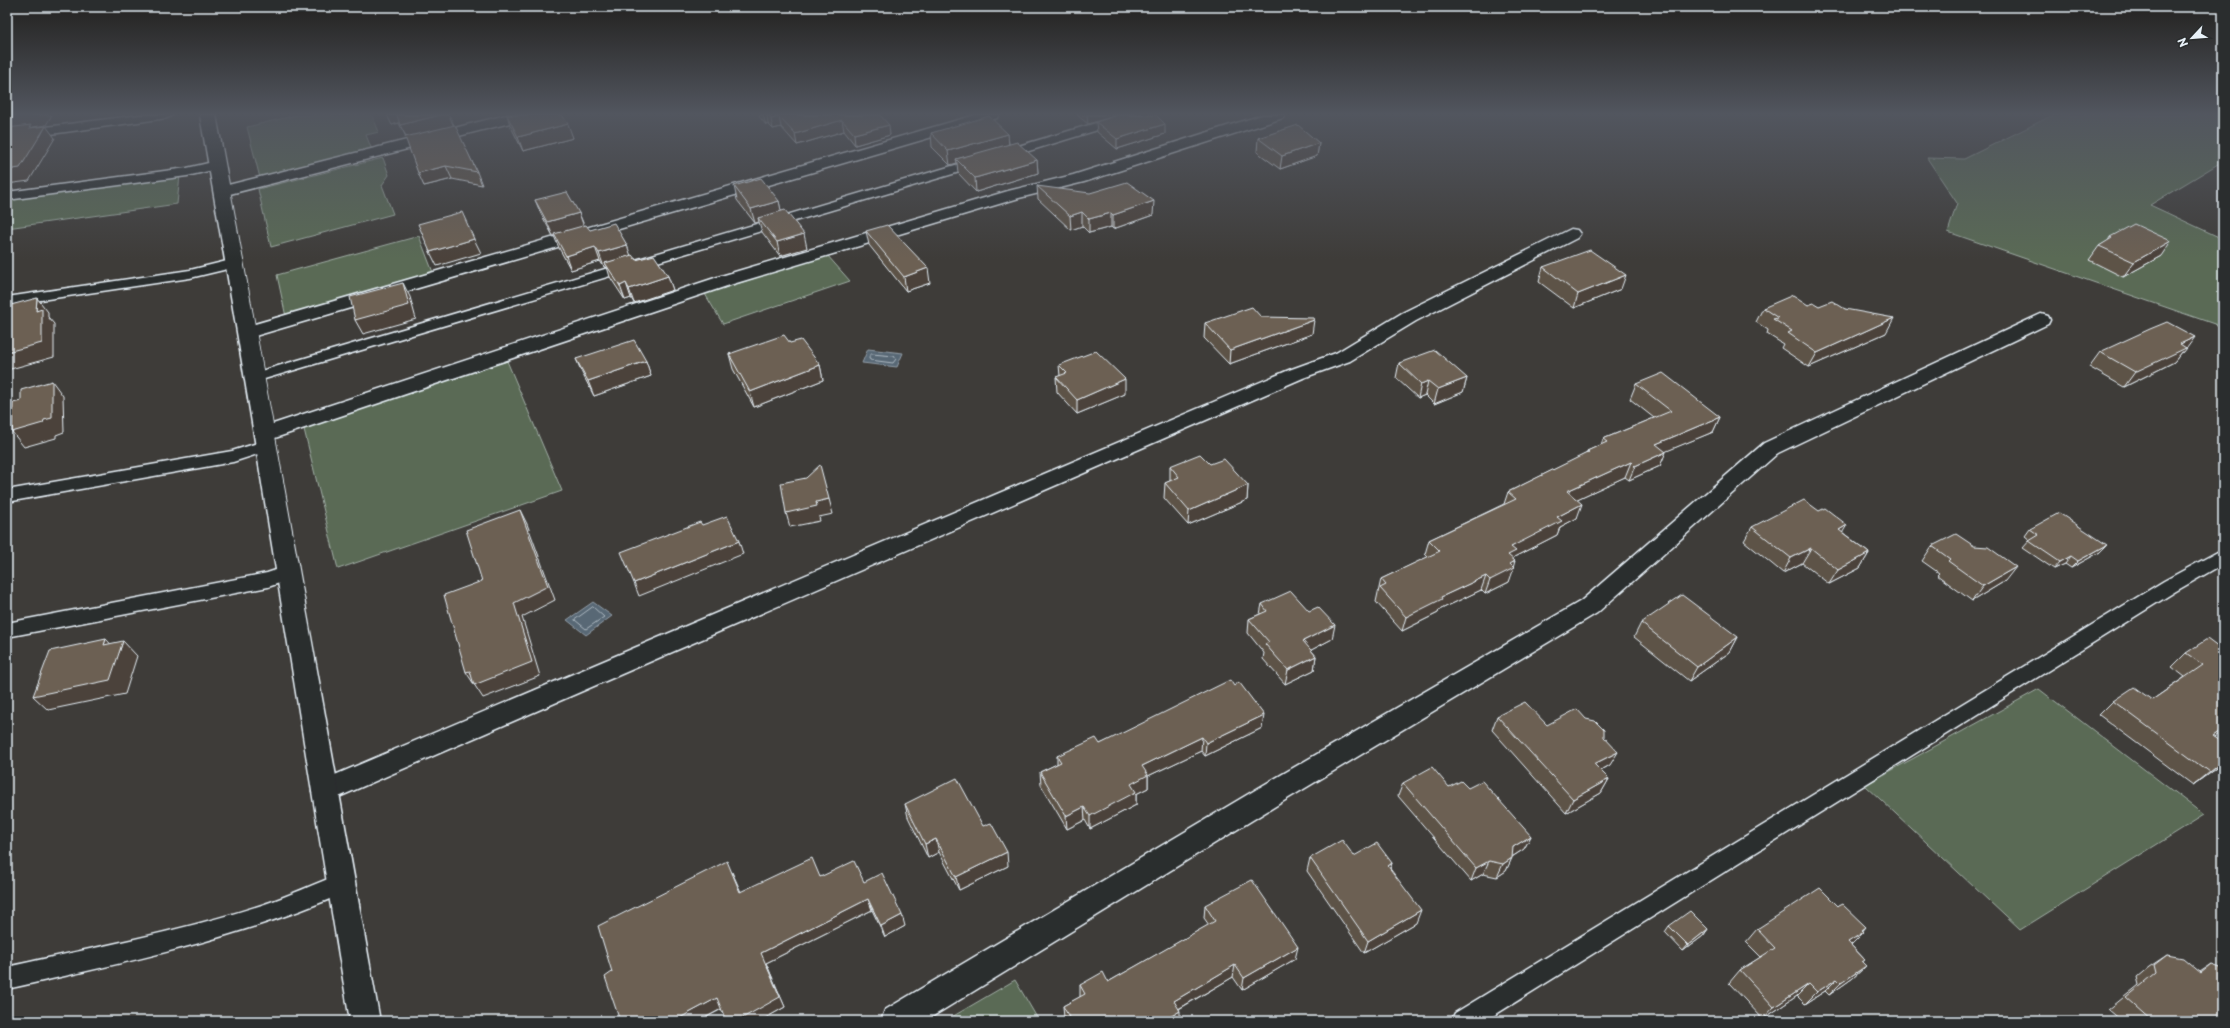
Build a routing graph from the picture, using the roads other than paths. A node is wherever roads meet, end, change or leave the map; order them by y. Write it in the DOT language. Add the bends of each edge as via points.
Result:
graph roads {
  1 [pos="334,163"];
  2 [pos="828,163"];
  3 [pos="975,163"];
  4 [pos="1128,163"];
  5 [pos="217,165"];
  6 [pos="222,191"];
  7 [pos="7,196"];
  8 [pos="1571,234"];
  9 [pos="236,263"];
  10 [pos="7,301"];
  11 [pos="2041,320"];
  12 [pos="248,332"];
  13 [pos="256,377"];
  14 [pos="266,440"];
  15 [pos="7,496"];
  16 [pos="2223,556"];
  17 [pos="288,573"];
  18 [pos="7,630"];
  19 [pos="325,791"];
  20 [pos="341,884"];
  21 [pos="7,978"];
  22 [pos="365,1021"];
  23 [pos="896,1021"];
  24 [pos="1463,1021"];
  1 -- 6 [label="street"];
  2 -- 12 [label="street"];
  3 -- 13 [label="lane"];
  4 -- 14 [label="street" via="1078,179 1014,194 727,280"];
  5 -- 6 [label="street"];
  5 -- 7 [label="lane" via="187,172"];
  6 -- 9 [label="street"];
  8 -- 19 [label="street" via="1409,317 1342,357 1296,374"];
  9 -- 10 [label="lane" via="190,274"];
  9 -- 12 [label="street"];
  11 -- 23 [label="street" via="1771,448 1589,607 1272,794"];
  12 -- 13 [label="street"];
  13 -- 14 [label="street"];
  14 -- 15 [label="lane" via="233,456"];
  14 -- 17 [label="street"];
  16 -- 24 [label="lane" via="2170,586"];
  17 -- 18 [label="lane" via="268,580"];
  17 -- 19 [label="street"];
  19 -- 20 [label="street"];
  20 -- 21 [label="lane" via="292,904 172,940"];
  20 -- 22 [label="street"];
}
